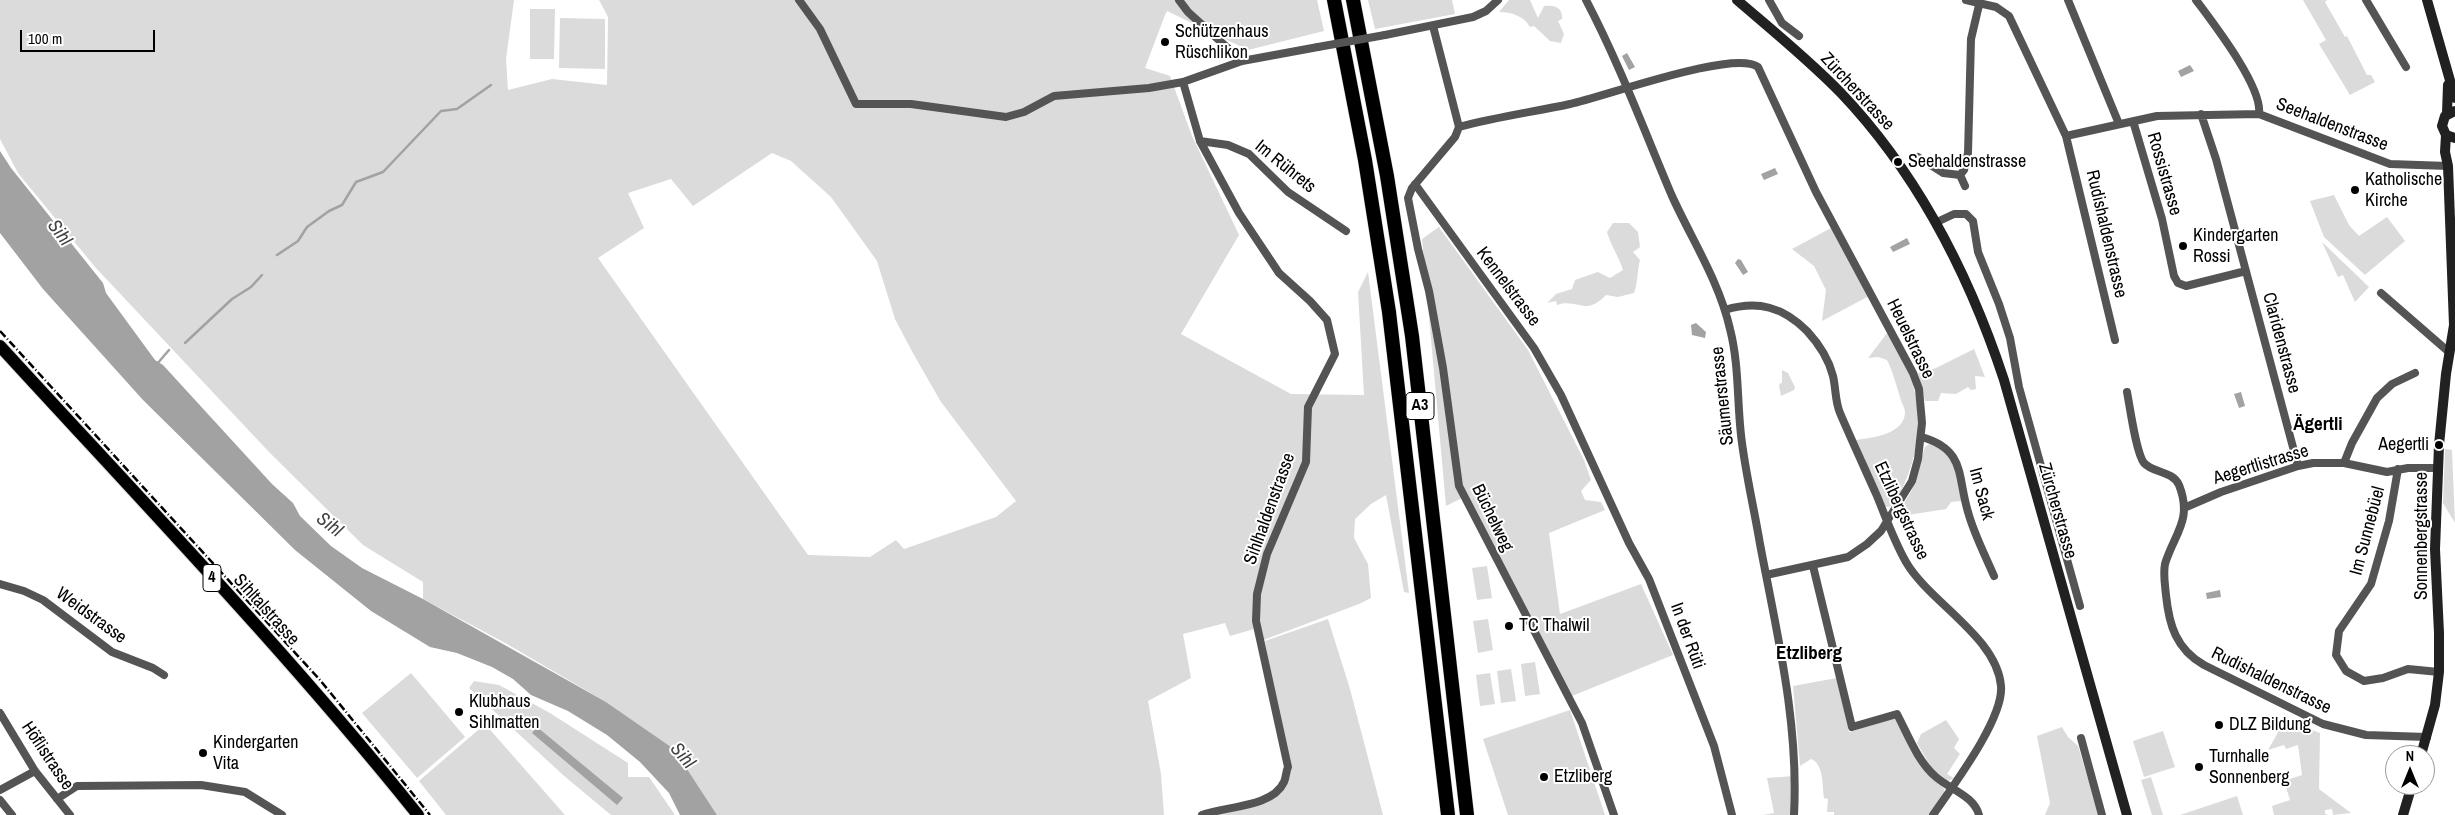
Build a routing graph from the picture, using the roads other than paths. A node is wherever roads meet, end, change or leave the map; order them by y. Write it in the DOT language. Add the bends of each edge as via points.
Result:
graph roads {
  1 [pos="799,0"];
  2 [pos="1180,0"];
  3 [pos="1334,0"];
  4 [pos="1353,0"];
  5 [pos="1498,0"];
  6 [pos="1586,0"];
  7 [pos="1736,0"];
  8 [pos="1769,0"];
  9 [pos="1966,0"];
  10 [pos="2068,0"];
  11 [pos="2196,0"];
  12 [pos="2366,0"];
  13 [pos="2427,0"];
  14 [pos="1979,4"];
  15 [pos="1433,26"];
  16 [pos="1799,36"];
  17 [pos="1242,61"];
  18 [pos="2406,67"];
  19 [pos="2448,79"];
  20 [pos="1183,82"];
  21 [pos="1628,88"];
  22 [pos="2455,98"];
  23 [pos="2451,112"];
  24 [pos="2201,114"];
  25 [pos="2259,114"];
  26 [pos="2133,121"];
  27 [pos="2120,124"];
  28 [pos="1459,127"];
  29 [pos="2066,136"];
  30 [pos="2452,137"];
  31 [pos="1200,141"];
  32 [pos="1918,157"];
  33 [pos="2448,166"];
  34 [pos="1960,175"];
  35 [pos="1415,184"];
  36 [pos="1965,186"];
  37 [pos="1937,222"];
  38 [pos="1346,231"];
  39 [pos="2452,254"];
  40 [pos="2246,271"];
  41 [pos="2381,293"];
  42 [pos="1725,310"];
  43 [pos="2115,340"];
  44 [pos="0,346"];
  45 [pos="2450,353"];
  46 [pos="2415,373"];
  47 [pos="2127,392"];
  48 [pos="1922,437"];
  49 [pos="2344,463"];
  50 [pos="2298,466"];
  51 [pos="2438,468"];
  52 [pos="2398,469"];
  53 [pos="1597,474"];
  54 [pos="2184,508"];
  55 [pos="1887,520"];
  56 [pos="1813,566"];
  57 [pos="1766,575"];
  58 [pos="1994,576"];
  59 [pos="0,584"];
  60 [pos="2080,606"];
  61 [pos="2439,672"];
  62 [pos="164,675"];
  63 [pos="0,713"];
  64 [pos="2427,737"];
  65 [pos="2081,738"];
  66 [pos="2425,745"];
  67 [pos="35,771"];
  68 [pos="1951,788"];
  69 [pos="0,790"];
  70 [pos="2409,795"];
  71 [pos="56,799"];
  72 [pos="0,800"];
  73 [pos="12,815"];
  74 [pos="70,815"];
  75 [pos="282,815"];
  76 [pos="418,815"];
  77 [pos="1202,815"];
  78 [pos="1448,815"];
  79 [pos="1467,815"];
  80 [pos="1614,815"];
  81 [pos="1732,815"];
  82 [pos="1794,815"];
  83 [pos="1933,815"];
  84 [pos="1979,815"];
  85 [pos="2102,815"];
  86 [pos="2127,815"];
  87 [pos="2403,815"];
  1 -- 20 [label="street" via="820,29 856,104 911,104 1006,117 1024,112 1054,96"];
  2 -- 17 [label="street" via="1188,12"];
  3 -- 78 [label="highway, A3" via="1365,160 1394,348"];
  4 -- 79 [label="highway, A3" via="1387,176 1409,319"];
  5 -- 15 [label="street" via="1473,17"];
  6 -- 21 [label="street, Säumerstrasse"];
  7 -- 37 [label="main road, Zürcherstrasse" via="1841,94 1898,162"];
  8 -- 16 [label="street" via="1782,23"];
  9 -- 14 [label="street"];
  10 -- 27 [label="street"];
  11 -- 25 [label="street" via="2251,81 2259,103"];
  12 -- 18 [label="street"];
  13 -- 19 [label="main road"];
  14 -- 29 [label="street" via="1996,7 2009,16"];
  14 -- 34 [label="street" via="1971,38 1968,153"];
  15 -- 17 [label="street, bridge"];
  15 -- 28 [label="street"];
  17 -- 20 [label="street"];
  19 -- 22 [label="main road"];
  19 -- 23 [label="main road, Sonnenbergstrasse"];
  20 -- 31 [label="street, Sihlhaldenstrasse"];
  21 -- 28 [label="street" via="1570,104 1498,116"];
  21 -- 42 [label="street, Säumerstrasse" via="1672,196"];
  21 -- 48 [label="street, Heuelstrasse" via="1685,71 1743,62 1758,66 1816,192 1913,373 1921,404"];
  23 -- 30 [label="main road, Sonnenbergstrasse" via="2442,122 2442,129"];
  24 -- 25 [label="street, Seehaldenstrasse"];
  24 -- 26 [label="street, Seehaldenstrasse" via="2157,116"];
  24 -- 40 [label="street, Claridenstrasse"];
  25 -- 33 [label="street, Seehaldenstrasse" via="2390,164"];
  26 -- 27 [label="street, Seehaldenstrasse"];
  26 -- 40 [label="street, Rossistrasse" via="2178,283 2186,286"];
  27 -- 29 [label="street, Seehaldenstrasse"];
  28 -- 35 [label="street" via="1455,137"];
  29 -- 43 [label="street, Rudishaldenstrasse"];
  30 -- 33 [label="main road, Sonnenbergstrasse" via="2445,152"];
  31 -- 38 [label="street, Im Rührets" via="1249,154 1288,192"];
  31 -- 77 [label="street, Sihlhaldenstrasse" via="1239,213 1279,273 1327,320 1335,354 1308,407 1306,462 1267,554 1257,594 1256,621 1288,767 1284,782 1265,799"];
  32 -- 34 [label="street" via="1943,173"];
  33 -- 39 [label="main road, Sonnenbergstrasse"];
  34 -- 36 [label="street"];
  35 -- 53 [label="street, Kennelstrasse" via="1534,348"];
  35 -- 80 [label="street, Büchelweg" via="1408,198 1443,368 1459,486 1582,723"];
  37 -- 60 [label="street, Zürcherstrasse" via="1960,213 1973,221 1978,252 2010,338 2018,387"];
  37 -- 86 [label="main road, Zürcherstrasse" via="1970,290 2004,380"];
  39 -- 45 [label="main road, Sonnenbergstrasse" via="2454,325"];
  40 -- 50 [label="street, Claridenstrasse"];
  41 -- 45 [label="street"];
  42 -- 55 [label="street, Etzlibergstrasse" via="1768,306 1785,312 1815,341 1829,365 1841,414"];
  42 -- 57 [label="street, Säumerstrasse" via="1738,370 1745,462"];
  44 -- 76 [label="main road, Sihltalstrasse / 4" via="286,658"];
  45 -- 51 [label="main road, Sonnenbergstrasse" via="2442,404"];
  46 -- 49 [label="street" via="2392,384 2376,398"];
  47 -- 54 [label="street, Rudishaldenstrasse" via="2140,456 2149,467 2179,484"];
  48 -- 55 [label="street, Heuelstrasse" via="1912,481"];
  48 -- 58 [label="street, Im Sack" via="1946,448 1955,458 1968,514"];
  49 -- 50 [label="street, Aegertlistrasse"];
  49 -- 52 [label="street, Aegertlistrasse" via="2380,472"];
  50 -- 54 [label="street, Aegertlistrasse"];
  51 -- 52 [label="street, Aegertlistrasse"];
  51 -- 61 [label="main road, Sonnenbergstrasse" via="2435,549"];
  52 -- 61 [label="street, Im Sunnebüel" via="2389,521 2371,584 2339,631 2336,655 2346,671 2364,681 2408,669"];
  53 -- 81 [label="street, In der Rüti" via="1649,579 1671,632 1714,746"];
  54 -- 64 [label="street, Rudishaldenstrasse" via="2183,525 2166,564 2164,579 2170,623 2182,647 2193,659 2323,724 2366,734"];
  55 -- 56 [label="street, Heuelstrasse" via="1876,537 1848,557"];
  55 -- 68 [label="street, Etzlibergstrasse" via="1913,573 1965,623 1988,656 2001,685 1991,725"];
  56 -- 57 [label="street, Heuelstrasse"];
  56 -- 68 [label="street" via="1852,727 1897,714 1924,764"];
  57 -- 82 [label="street, Säumerstrasse" via="1791,706 1796,761"];
  59 -- 62 [label="street, Weidstrasse" via="43,600 112,652"];
  61 -- 64 [label="main road, Sonnenbergstrasse"];
  63 -- 67 [label="street, Höflistrasse"];
  64 -- 66 [label="main road, Sonnenbergstrasse"];
  65 -- 85 [label="street"];
  67 -- 69 [label="street"];
  67 -- 71 [label="street, Höflistrasse"];
  68 -- 83 [label="street, Etzlibergstrasse"];
  68 -- 84 [label="street" via="1974,802"];
  70 -- 87 [label="main road"];
  71 -- 74 [label="street, Höflistrasse"];
  71 -- 75 [label="street" via="77,786 201,785 245,792"];
  72 -- 73 [label="street"];
}
